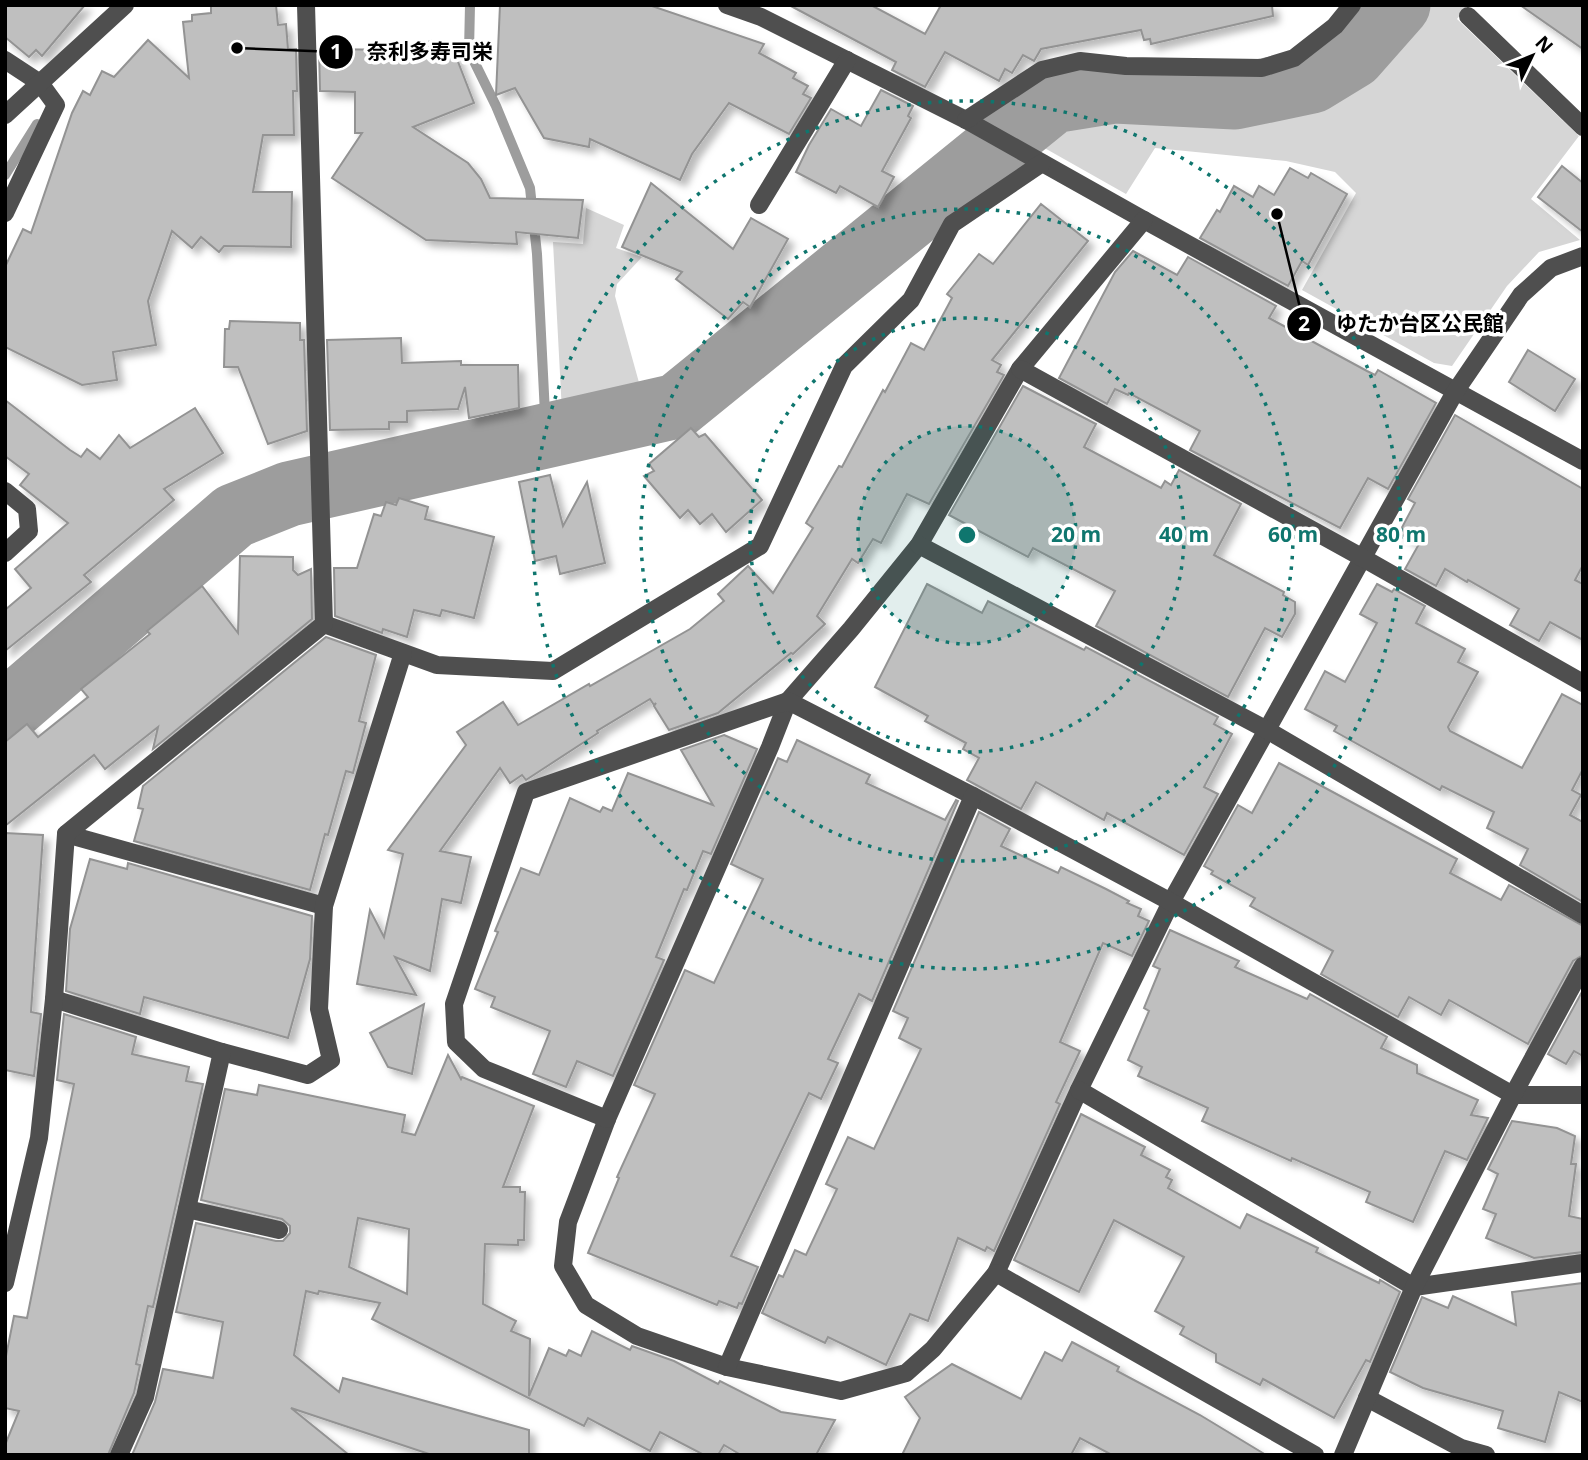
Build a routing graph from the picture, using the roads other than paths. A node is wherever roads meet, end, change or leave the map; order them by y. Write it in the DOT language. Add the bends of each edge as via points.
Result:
graph roads {
  1 [pos="125,5"];
  2 [pos="306,5"];
  3 [pos="727,5"];
  4 [pos="1352,5"];
  5 [pos="1468,16"];
  6 [pos="5,60"];
  7 [pos="846,60"];
  8 [pos="40,83"];
  9 [pos="5,115"];
  10 [pos="971,123"];
  11 [pos="1583,127"];
  12 [pos="1034,159"];
  13 [pos="759,205"];
  14 [pos="5,213"];
  15 [pos="1144,220"];
  16 [pos="1583,256"];
  17 [pos="1020,369"];
  18 [pos="1455,392"];
  19 [pos="1583,461"];
  20 [pos="5,491"];
  21 [pos="919,545"];
  22 [pos="5,553"];
  23 [pos="1363,558"];
  24 [pos="324,624"];
  25 [pos="403,653"];
  26 [pos="1583,683"];
  27 [pos="788,701"];
  28 [pos="1266,730"];
  29 [pos="973,796"];
  30 [pos="66,834"];
  31 [pos="1171,902"];
  32 [pos="324,906"];
  33 [pos="1583,915"];
  34 [pos="1583,966"];
  35 [pos="54,999"];
  36 [pos="222,1052"];
  37 [pos="1079,1090"];
  38 [pos="1513,1095"];
  39 [pos="1583,1095"];
  40 [pos="607,1119"];
  41 [pos="187,1209"];
  42 [pos="279,1230"];
  43 [pos="1583,1263"];
  44 [pos="996,1273"];
  45 [pos="5,1283"];
  46 [pos="1414,1287"];
  47 [pos="727,1367"];
  48 [pos="1367,1398"];
  49 [pos="118,1455"];
  50 [pos="1315,1455"];
  51 [pos="1343,1455"];
  52 [pos="1486,1455"];
  1 -- 8 [label="street"];
  2 -- 24 [label="street"];
  3 -- 7 [label="street"];
  4 -- 10 [label="street" via="1335,26 1294,58 1262,68 1080,61 1042,70"];
  5 -- 11 [label="street"];
  6 -- 8 [label="street"];
  7 -- 10 [label="street"];
  7 -- 13 [label="street"];
  8 -- 9 [label="street"];
  8 -- 14 [label="street" via="56,105"];
  10 -- 12 [label="street"];
  12 -- 15 [label="street"];
  12 -- 25 [label="street" via="952,223 911,300 844,366 760,546 553,671 437,665"];
  15 -- 17 [label="street"];
  15 -- 18 [label="street"];
  16 -- 18 [label="street" via="1551,268 1521,295"];
  17 -- 21 [label="street"];
  17 -- 23 [label="street"];
  18 -- 19 [label="street"];
  18 -- 23 [label="street"];
  20 -- 22 [label="street" via="27,509 29,531"];
  21 -- 27 [label="street"];
  21 -- 28 [label="street"];
  23 -- 26 [label="street"];
  23 -- 28 [label="street"];
  24 -- 25 [label="street"];
  24 -- 30 [label="street"];
  25 -- 32 [label="street"];
  27 -- 29 [label="street"];
  27 -- 40 [label="street"];
  27 -- 40 [label="street" via="526,792 454,1004 456,1042 484,1069"];
  28 -- 31 [label="street"];
  28 -- 33 [label="street"];
  29 -- 31 [label="street"];
  29 -- 47 [label="street"];
  30 -- 32 [label="street"];
  30 -- 35 [label="street"];
  31 -- 37 [label="street"];
  31 -- 38 [label="street"];
  32 -- 36 [label="street" via="319,1009 331,1060 308,1075"];
  34 -- 38 [label="street"];
  35 -- 36 [label="street"];
  35 -- 45 [label="street" via="38,1139"];
  36 -- 41 [label="street"];
  37 -- 44 [label="street"];
  37 -- 46 [label="street"];
  38 -- 39 [label="street"];
  38 -- 46 [label="street"];
  40 -- 47 [label="street" via="568,1222 563,1266 586,1305 637,1336"];
  41 -- 42 [label="street"];
  41 -- 49 [label="street" via="145,1398"];
  43 -- 46 [label="street"];
  44 -- 47 [label="street" via="933,1349 906,1373 841,1391"];
  44 -- 50 [label="street"];
  46 -- 48 [label="street"];
  48 -- 51 [label="street"];
  48 -- 52 [label="street" via="1461,1448"];
}
